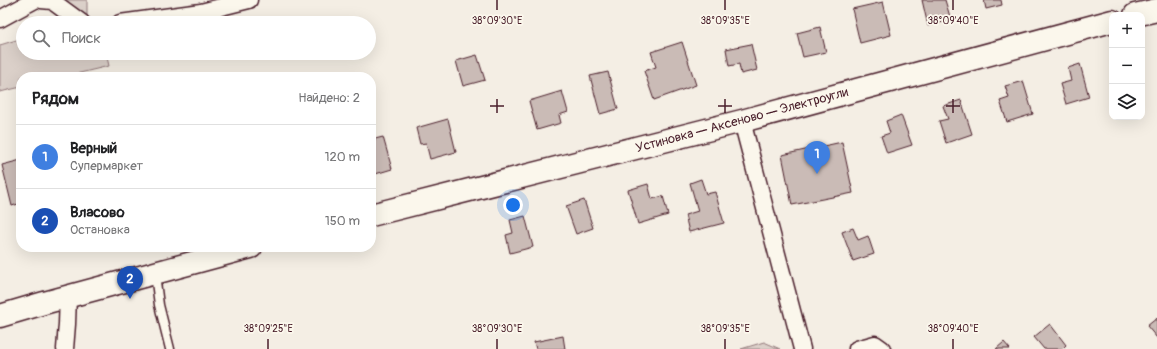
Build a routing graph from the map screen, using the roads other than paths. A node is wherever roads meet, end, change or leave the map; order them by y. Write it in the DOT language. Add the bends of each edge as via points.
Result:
graph roads {
  1 [pos="36,0"];
  2 [pos="41,0"];
  3 [pos="249,0"];
  4 [pos="1157,10"];
  5 [pos="1145,13"];
  6 [pos="72,16"];
  7 [pos="172,16"];
  8 [pos="0,19"];
  9 [pos="1109,22"];
  10 [pos="742,121"];
  11 [pos="376,214"];
  12 [pos="232,252"];
  13 [pos="154,273"];
  14 [pos="68,296"];
  15 [pos="0,316"];
  16 [pos="65,349"];
  17 [pos="170,349"];
  18 [pos="802,349"];
  19 [pos="857,349"];
  20 [pos="882,349"];
  1 -- 8 [label="street"];
  2 -- 6 [label="street" via="52,1"];
  3 -- 7 [label="street" via="201,12"];
  4 -- 5 [label="main road"];
  9 -- 10 [label="main road, Устиновка — Аксеново — Электроугли"];
  10 -- 11 [label="main road, Устиновка — Аксеново — Электроугли"];
  10 -- 18 [label="street"];
  12 -- 13 [label="main road"];
  13 -- 14 [label="main road"];
  13 -- 17 [label="lane"];
  14 -- 15 [label="main road"];
  14 -- 16 [label="street"];
  19 -- 20 [label="street" via="875,344"];
}
